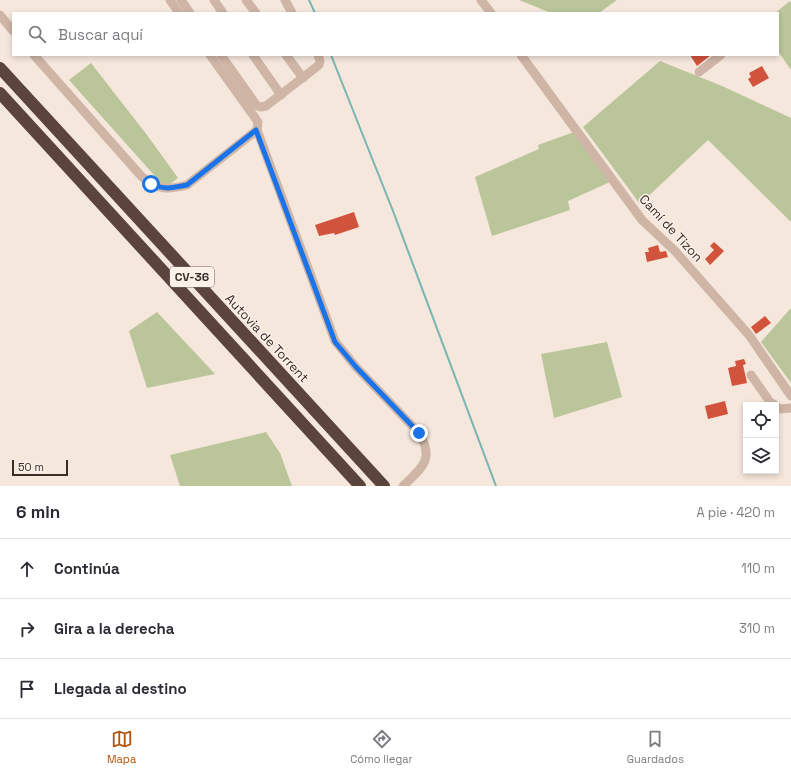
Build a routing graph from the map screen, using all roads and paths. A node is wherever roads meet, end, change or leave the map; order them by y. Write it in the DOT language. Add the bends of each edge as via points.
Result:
graph roads {
  1 [pos="170,0"];
  2 [pos="181,0"];
  3 [pos="214,0"];
  4 [pos="246,0"];
  5 [pos="285,0"];
  6 [pos="481,0"];
  7 [pos="178,12"];
  8 [pos="189,12"];
  9 [pos="222,12"];
  10 [pos="255,12"];
  11 [pos="291,12"];
  12 [pos="490,12"];
  13 [pos="0,15"];
  14 [pos="12,29"];
  15 [pos="35,56"];
  16 [pos="211,56"];
  17 [pos="222,56"];
  18 [pos="254,56"];
  19 [pos="287,56"];
  20 [pos="318,56"];
  21 [pos="522,56"];
  22 [pos="720,56"];
  23 [pos="0,68"];
  24 [pos="699,72"];
  25 [pos="303,78"];
  26 [pos="0,93"];
  27 [pos="281,95"];
  28 [pos="256,130"];
  29 [pos="751,375"];
  30 [pos="791,396"];
  31 [pos="770,402"];
  32 [pos="779,408"];
  33 [pos="791,408"];
  34 [pos="360,486"];
  35 [pos="384,486"];
  36 [pos="402,486"];
  1 -- 7 [label="street"];
  2 -- 8 [label="street"];
  3 -- 9 [label="street"];
  4 -- 10 [label="street"];
  5 -- 11 [label="street"];
  6 -- 12 [label="street"];
  13 -- 14 [label="street"];
  15 -- 28 [label="street" via="142,177 161,188 187,185"];
  16 -- 28 [label="street" via="258,122"];
  17 -- 27 [label="street" via="257,106 266,106"];
  18 -- 27 [label="street"];
  19 -- 25 [label="street"];
  20 -- 25 [label="street" via="319,65"];
  21 -- 30 [label="street, Camí de Tizon" via="642,220 675,251 749,335"];
  22 -- 24 [label="street"];
  23 -- 35 [label="highway, Autovia de Torrent / CV-36"];
  25 -- 27 [label="street"];
  26 -- 34 [label="highway, CV-36"];
  28 -- 36 [label="street" via="335,342 425,442 425,462"];
  29 -- 31 [label="street"];
  32 -- 33 [label="street"];
}
